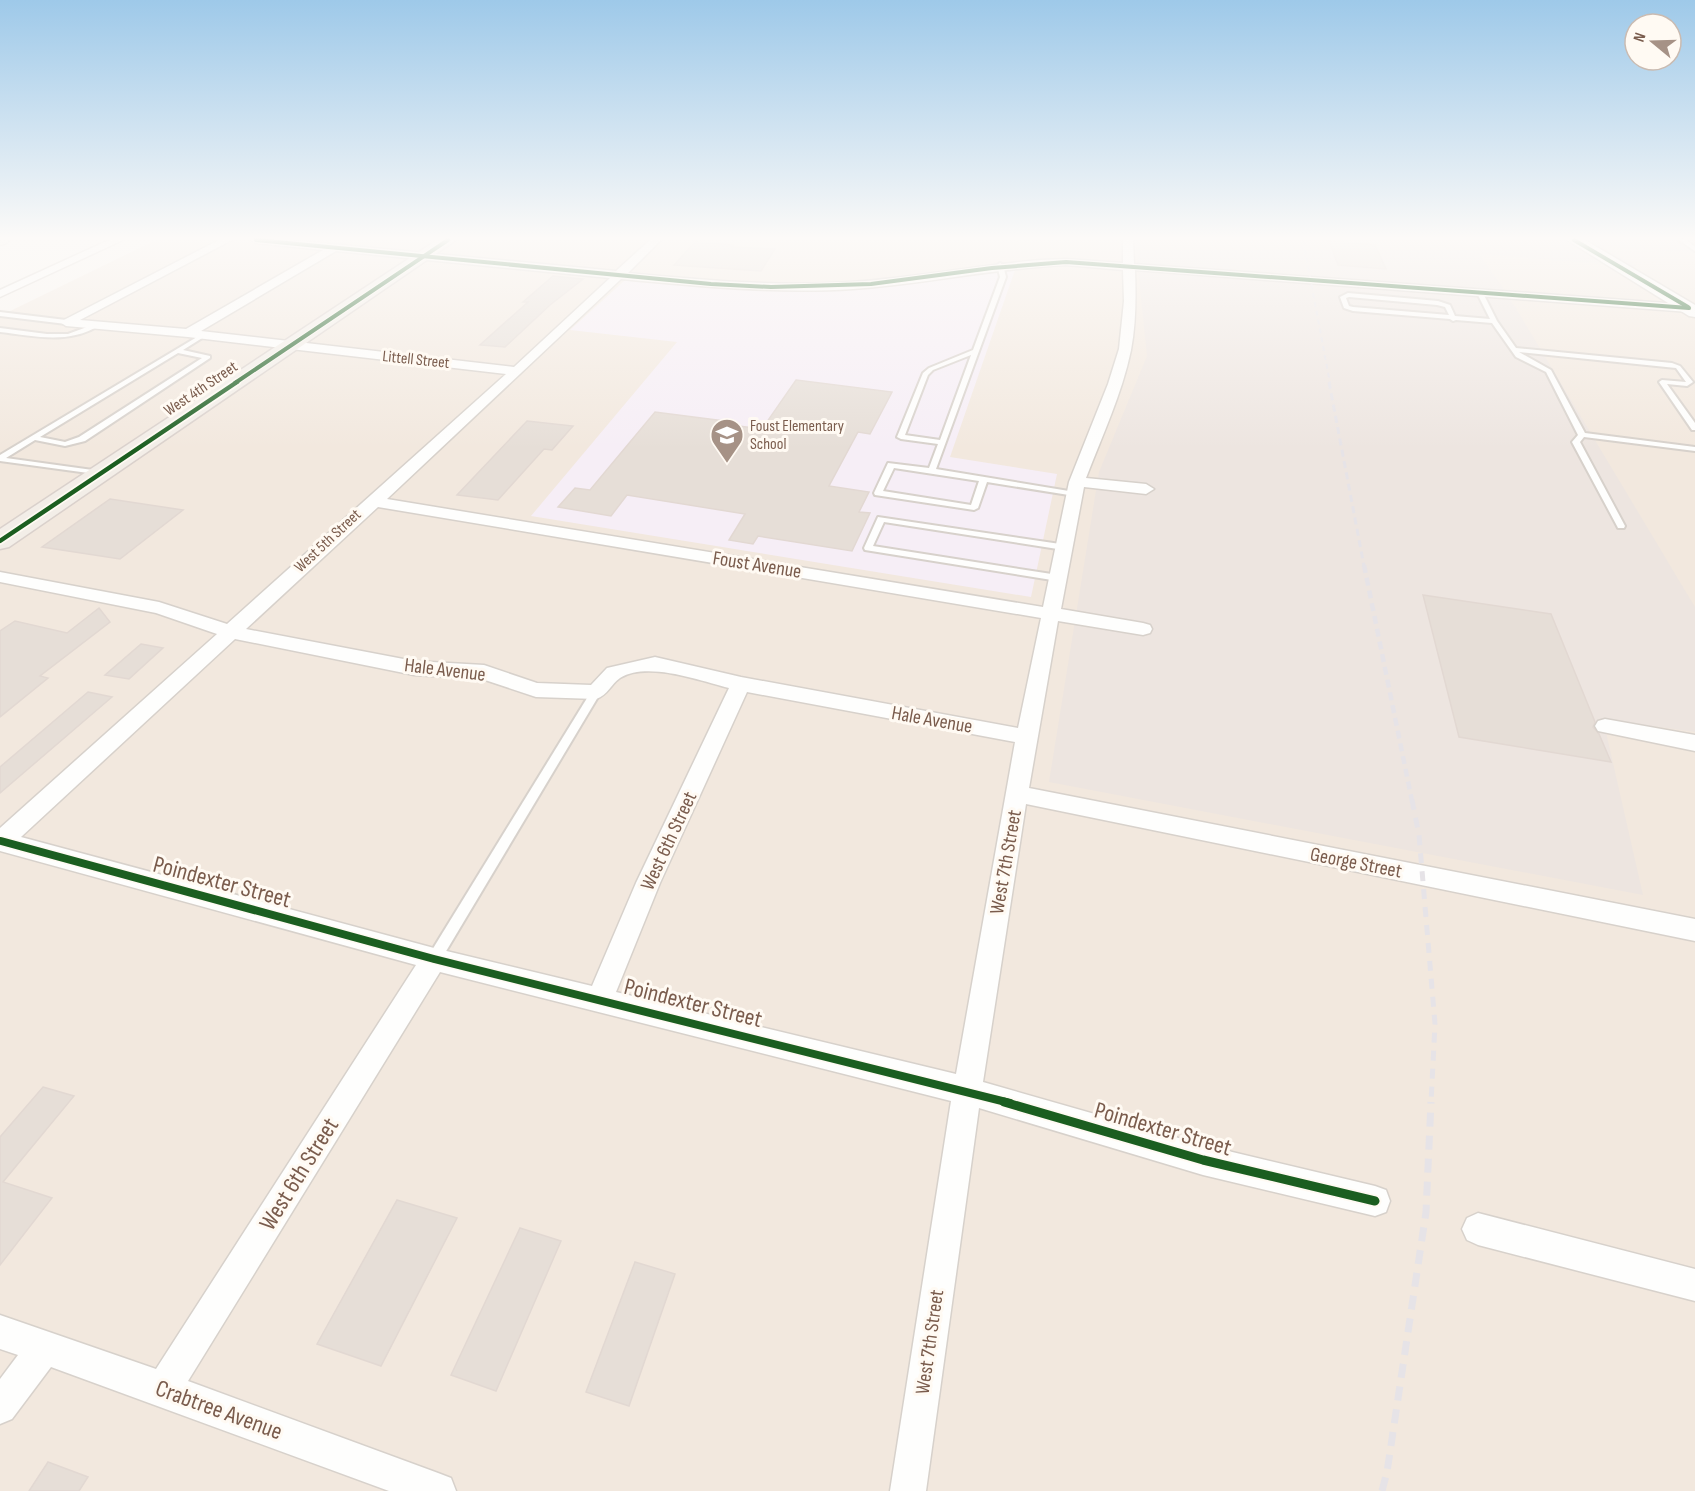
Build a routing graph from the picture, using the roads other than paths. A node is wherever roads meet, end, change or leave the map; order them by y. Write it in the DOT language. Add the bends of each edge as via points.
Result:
graph roads {
  1 [pos="90,310"];
  2 [pos="228,310"];
  3 [pos="344,310"];
  4 [pos="582,310"];
  5 [pos="991,310"];
  6 [pos="1129,310"];
  7 [pos="1359,310"];
  8 [pos="1449,310"];
  9 [pos="1488,310"];
  10 [pos="0,314"];
  11 [pos="1453,319"];
  12 [pos="1494,321"];
  13 [pos="66,322"];
  14 [pos="97,325"];
  15 [pos="0,330"];
  16 [pos="188,333"];
  17 [pos="204,335"];
  18 [pos="290,345"];
  19 [pos="1514,350"];
  20 [pos="177,351"];
  21 [pos="976,351"];
  22 [pos="517,371"];
  23 [pos="1695,428"];
  24 [pos="1582,435"];
  25 [pos="34,438"];
  26 [pos="943,442"];
  27 [pos="1695,449"];
  28 [pos="0,459"];
  29 [pos="932,471"];
  30 [pos="100,473"];
  31 [pos="984,479"];
  32 [pos="1076,488"];
  33 [pos="1146,489"];
  34 [pos="372,501"];
  35 [pos="1621,526"];
  36 [pos="0,541"];
  37 [pos="1064,547"];
  38 [pos="0,577"];
  39 [pos="1058,578"];
  40 [pos="1051,613"];
  41 [pos="1143,629"];
  42 [pos="231,632"];
  43 [pos="741,684"];
  44 [pos="596,692"];
  45 [pos="1605,726"];
  46 [pos="1026,737"];
  47 [pos="1695,743"];
  48 [pos="1018,794"];
  49 [pos="1,842"];
  50 [pos="1695,930"];
  51 [pos="434,959"];
  52 [pos="600,998"];
  53 [pos="967,1091"];
  54 [pos="1375,1201"];
  55 [pos="1478,1229"];
  56 [pos="1695,1285"];
  57 [pos="0,1332"];
  58 [pos="45,1347"];
  59 [pos="163,1389"];
  60 [pos="0,1407"];
  61 [pos="438,1491"];
  62 [pos="908,1491"];
  1 -- 13 [label="street"];
  2 -- 16 [label="street"];
  3 -- 18 [label="main road, West 4th Street"];
  4 -- 22 [label="street, West 5th Street"];
  5 -- 21 [label="lane"];
  6 -- 32 [label="street, West 7th Street" via="1125,349 1115,384"];
  7 -- 11 [label="lane"];
  8 -- 11 [label="lane"];
  9 -- 12 [label="lane"];
  10 -- 13 [label="lane"];
  11 -- 12 [label="lane"];
  12 -- 19 [label="lane"];
  13 -- 14 [label="street, Littell Street"];
  14 -- 15 [label="lane" via="69,336"];
  14 -- 16 [label="street, Littell Street"];
  16 -- 17 [label="street, Littell Street"];
  17 -- 18 [label="street, Littell Street"];
  17 -- 20 [label="lane"];
  18 -- 22 [label="street, Littell Street"];
  18 -- 30 [label="main road, West 4th Street"];
  19 -- 23 [label="lane" via="1678,367 1690,382 1662,382"];
  19 -- 24 [label="lane" via="1518,356 1549,371"];
  20 -- 25 [label="lane"];
  20 -- 25 [label="lane" via="208,357 82,439 64,444"];
  21 -- 26 [label="lane"];
  21 -- 26 [label="lane" via="925,374 901,437"];
  22 -- 34 [label="street, West 5th Street"];
  24 -- 27 [label="lane"];
  24 -- 35 [label="lane" via="1576,442"];
  25 -- 28 [label="lane"];
  26 -- 29 [label="lane"];
  28 -- 30 [label="lane"];
  29 -- 31 [label="lane"];
  29 -- 31 [label="lane" via="891,465 878,493 975,508"];
  30 -- 36 [label="main road, West 4th Street"];
  31 -- 32 [label="lane"];
  32 -- 33 [label="street"];
  32 -- 37 [label="street, West 7th Street"];
  34 -- 40 [label="street, Foust Avenue"];
  34 -- 42 [label="street, West 5th Street"];
  37 -- 39 [label="street, West 7th Street"];
  37 -- 39 [label="lane" via="881,519 868,548"];
  38 -- 42 [label="street, Hale Avenue" via="159,608"];
  39 -- 40 [label="street, West 7th Street"];
  40 -- 41 [label="street, Foust Avenue"];
  40 -- 46 [label="street, West 7th Street"];
  42 -- 44 [label="street, Hale Avenue" via="414,668 483,672 536,690"];
  42 -- 49 [label="street, West 5th Street"];
  43 -- 44 [label="street, Hale Avenue" via="655,663 614,673"];
  43 -- 46 [label="street, Hale Avenue"];
  43 -- 52 [label="street, West 6th Street" via="648,883"];
  44 -- 51 [label="lane"];
  45 -- 47 [label="street"];
  46 -- 48 [label="street, West 7th Street"];
  48 -- 50 [label="street, George Street"];
  48 -- 53 [label="street, West 7th Street"];
  49 -- 51 [label="street, Poindexter Street"];
  51 -- 52 [label="street, Poindexter Street"];
  51 -- 59 [label="street, West 6th Street"];
  52 -- 53 [label="street, Poindexter Street"];
  53 -- 54 [label="street, Poindexter Street" via="1203,1160"];
  53 -- 62 [label="street, West 7th Street"];
  55 -- 56 [label="street"];
  57 -- 58 [label="street, Crabtree Avenue"];
  58 -- 59 [label="street, Crabtree Avenue"];
  58 -- 60 [label="street"];
  59 -- 61 [label="street, Crabtree Avenue"];
}
